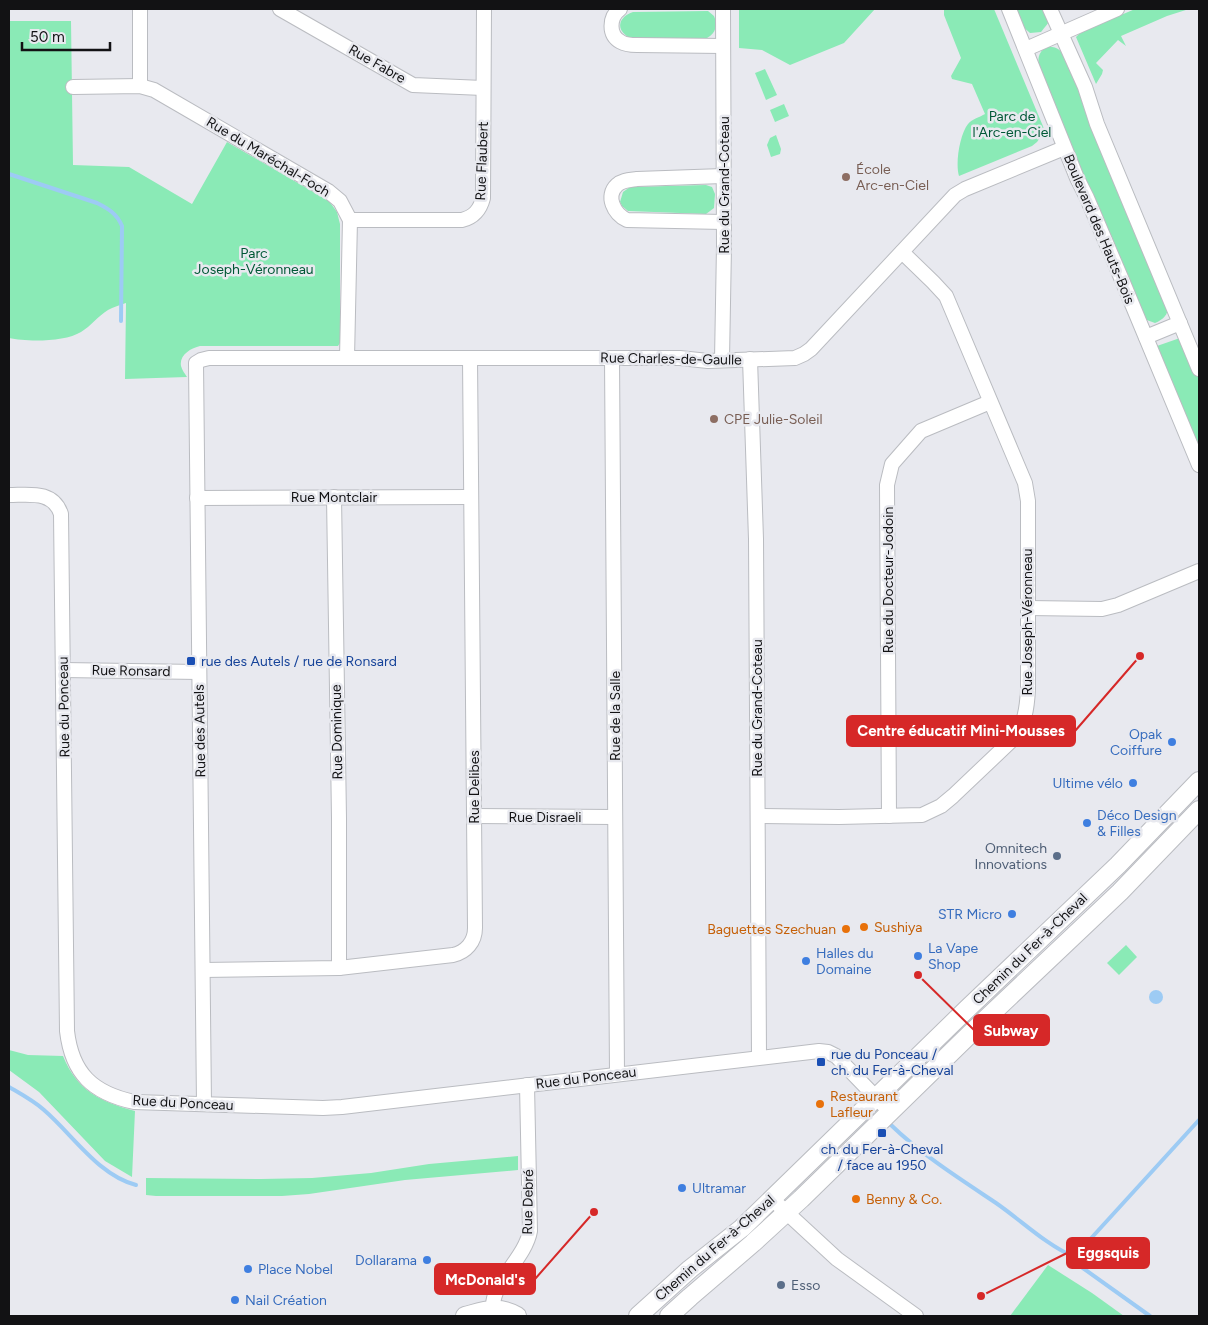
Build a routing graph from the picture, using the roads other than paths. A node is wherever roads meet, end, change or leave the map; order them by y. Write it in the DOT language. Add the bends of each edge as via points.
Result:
graph roads {
  1 [pos="140,9"];
  2 [pos="280,9"];
  3 [pos="484,9"];
  4 [pos="620,9"];
  5 [pos="723,9"];
  6 [pos="1009,9"];
  7 [pos="1050,9"];
  8 [pos="1117,9"];
  9 [pos="1061,33"];
  10 [pos="723,46"];
  11 [pos="1026,49"];
  12 [pos="140,86"];
  13 [pos="73,87"];
  14 [pos="483,88"];
  15 [pos="1064,148"];
  16 [pos="723,176"];
  17 [pos="350,220"];
  18 [pos="723,222"];
  19 [pos="902,252"];
  20 [pos="1180,323"];
  21 [pos="1146,337"];
  22 [pos="347,358"];
  23 [pos="470,358"];
  24 [pos="612,358"];
  25 [pos="750,359"];
  26 [pos="199,360"];
  27 [pos="722,360"];
  28 [pos="1199,369"];
  29 [pos="990,402"];
  30 [pos="1199,466"];
  31 [pos="9,495"];
  32 [pos="334,497"];
  33 [pos="471,497"];
  34 [pos="197,498"];
  35 [pos="1199,571"];
  36 [pos="1028,608"];
  37 [pos="63,670"];
  38 [pos="199,672"];
  39 [pos="1199,781"];
  40 [pos="1199,810"];
  41 [pos="475,816"];
  42 [pos="758,816"];
  43 [pos="889,816"];
  44 [pos="615,817"];
  45 [pos="339,968"];
  46 [pos="203,970"];
  47 [pos="935,1040"];
  48 [pos="759,1057"];
  49 [pos="617,1074"];
  50 [pos="527,1085"];
  51 [pos="908,1094"];
  52 [pos="876,1098"];
  53 [pos="204,1104"];
  54 [pos="890,1112"];
  55 [pos="772,1199"];
  56 [pos="787,1212"];
  57 [pos="493,1309"];
  58 [pos="469,1316"];
  59 [pos="517,1316"];
  60 [pos="638,1316"];
  61 [pos="670,1316"];
  62 [pos="916,1316"];
  1 -- 12 [label="street"];
  2 -- 14 [label="street, Rue Fabre" via="413,85"];
  3 -- 14 [label="street, Rue Flaubert"];
  4 -- 10 [label="street" via="614,15 611,28 616,39 624,44"];
  5 -- 10 [label="street, Rue du Grand-Coteau"];
  6 -- 11 [label="street, Boulevard des Hauts-Bois"];
  7 -- 9 [label="street"];
  8 -- 9 [label="street"];
  9 -- 11 [label="street"];
  9 -- 20 [label="street"];
  10 -- 16 [label="street, Rue du Grand-Coteau"];
  11 -- 15 [label="street, Boulevard des Hauts-Bois"];
  12 -- 13 [label="street, Rue du Maréchal-Foch"];
  12 -- 17 [label="street, Rue du Maréchal-Foch" via="165,96 328,191 340,201"];
  14 -- 17 [label="street, Rue Flaubert" via="483,198 476,213 456,221"];
  15 -- 19 [label="street, Rue Charles-de-Gaulle" via="959,192"];
  15 -- 21 [label="street, Boulevard des Hauts-Bois"];
  16 -- 18 [label="street, Rue du Grand-Coteau"];
  16 -- 18 [label="street" via="623,181 614,189 612,202 615,211 627,220"];
  17 -- 22 [label="street"];
  18 -- 27 [label="street, Rue du Grand-Coteau"];
  19 -- 25 [label="street, Rue Charles-de-Gaulle" via="806,353 795,358"];
  19 -- 29 [label="street, Rue Joseph-Véronneau" via="946,296"];
  20 -- 21 [label="street"];
  20 -- 28 [label="street"];
  21 -- 30 [label="street, Boulevard des Hauts-Bois"];
  22 -- 23 [label="street, Rue Charles-de-Gaulle"];
  22 -- 26 [label="street, Rue Charles-de-Gaulle"];
  23 -- 24 [label="street, Rue Charles-de-Gaulle"];
  23 -- 33 [label="street, Rue Delibes"];
  24 -- 27 [label="street, Rue Charles-de-Gaulle"];
  24 -- 44 [label="street, Rue de la Salle"];
  25 -- 27 [label="street, Rue Charles-de-Gaulle"];
  25 -- 42 [label="street, Rue du Grand-Coteau" via="756,539"];
  26 -- 34 [label="street, Rue des Autels" via="195,372"];
  29 -- 36 [label="street, Rue Joseph-Véronneau" via="1027,493"];
  29 -- 43 [label="street, Rue du Docteur-Jodoin" via="924,428 889,471"];
  31 -- 37 [label="street, Rue du Ponceau" via="44,496 56,504 61,514"];
  32 -- 33 [label="street, Rue Montclair"];
  32 -- 34 [label="street, Rue Montclair"];
  32 -- 45 [label="street, Rue Dominique"];
  33 -- 41 [label="street, Rue Delibes"];
  34 -- 38 [label="street, Rue des Autels"];
  35 -- 36 [label="street" via="1102,609"];
  36 -- 43 [label="street, Rue Joseph-Véronneau" via="1027,710 1020,730 941,806 922,815"];
  37 -- 38 [label="street, Rue Ronsard"];
  37 -- 53 [label="street, Rue du Ponceau" via="66,1031 69,1050 85,1078 109,1094 134,1102"];
  38 -- 46 [label="street, Rue des Autels"];
  39 -- 47 [label="street, Chemin du Fer-à-Cheval" via="1118,866"];
  40 -- 51 [label="street, Chemin du Fer-à-Cheval" via="1129,882"];
  41 -- 44 [label="street, Rue Disraeli"];
  41 -- 45 [label="street, Rue Delibes" via="475,933 469,946 453,955"];
  42 -- 43 [label="street, Rue Joseph-Véronneau"];
  42 -- 48 [label="street, Rue du Grand-Coteau"];
  44 -- 49 [label="street, Rue de la Salle"];
  45 -- 46 [label="street, Rue Delibes"];
  46 -- 53 [label="street, Rue des Autels"];
  47 -- 51 [label="street" via="938,1051 914,1076"];
  47 -- 52 [label="street, Chemin du Fer-à-Cheval"];
  48 -- 49 [label="street, Rue du Ponceau"];
  48 -- 52 [label="street, Rue du Ponceau" via="828,1052 841,1060"];
  49 -- 50 [label="street, Rue du Ponceau"];
  50 -- 53 [label="street, Rue du Ponceau" via="342,1107"];
  50 -- 57 [label="street, Rue Debré" via="530,1231 526,1244 494,1295"];
  51 -- 54 [label="street, Chemin du Fer-à-Cheval"];
  52 -- 54 [label="street, Rue du Ponceau"];
  52 -- 55 [label="street, Chemin du Fer-à-Cheval"];
  54 -- 56 [label="street, Chemin du Fer-à-Cheval"];
  55 -- 56 [label="street"];
  55 -- 60 [label="street, Chemin du Fer-à-Cheval"];
  56 -- 61 [label="street, Chemin du Fer-à-Cheval"];
  56 -- 62 [label="street" via="837,1259"];
  57 -- 58 [label="street"];
  57 -- 59 [label="street"];
}
